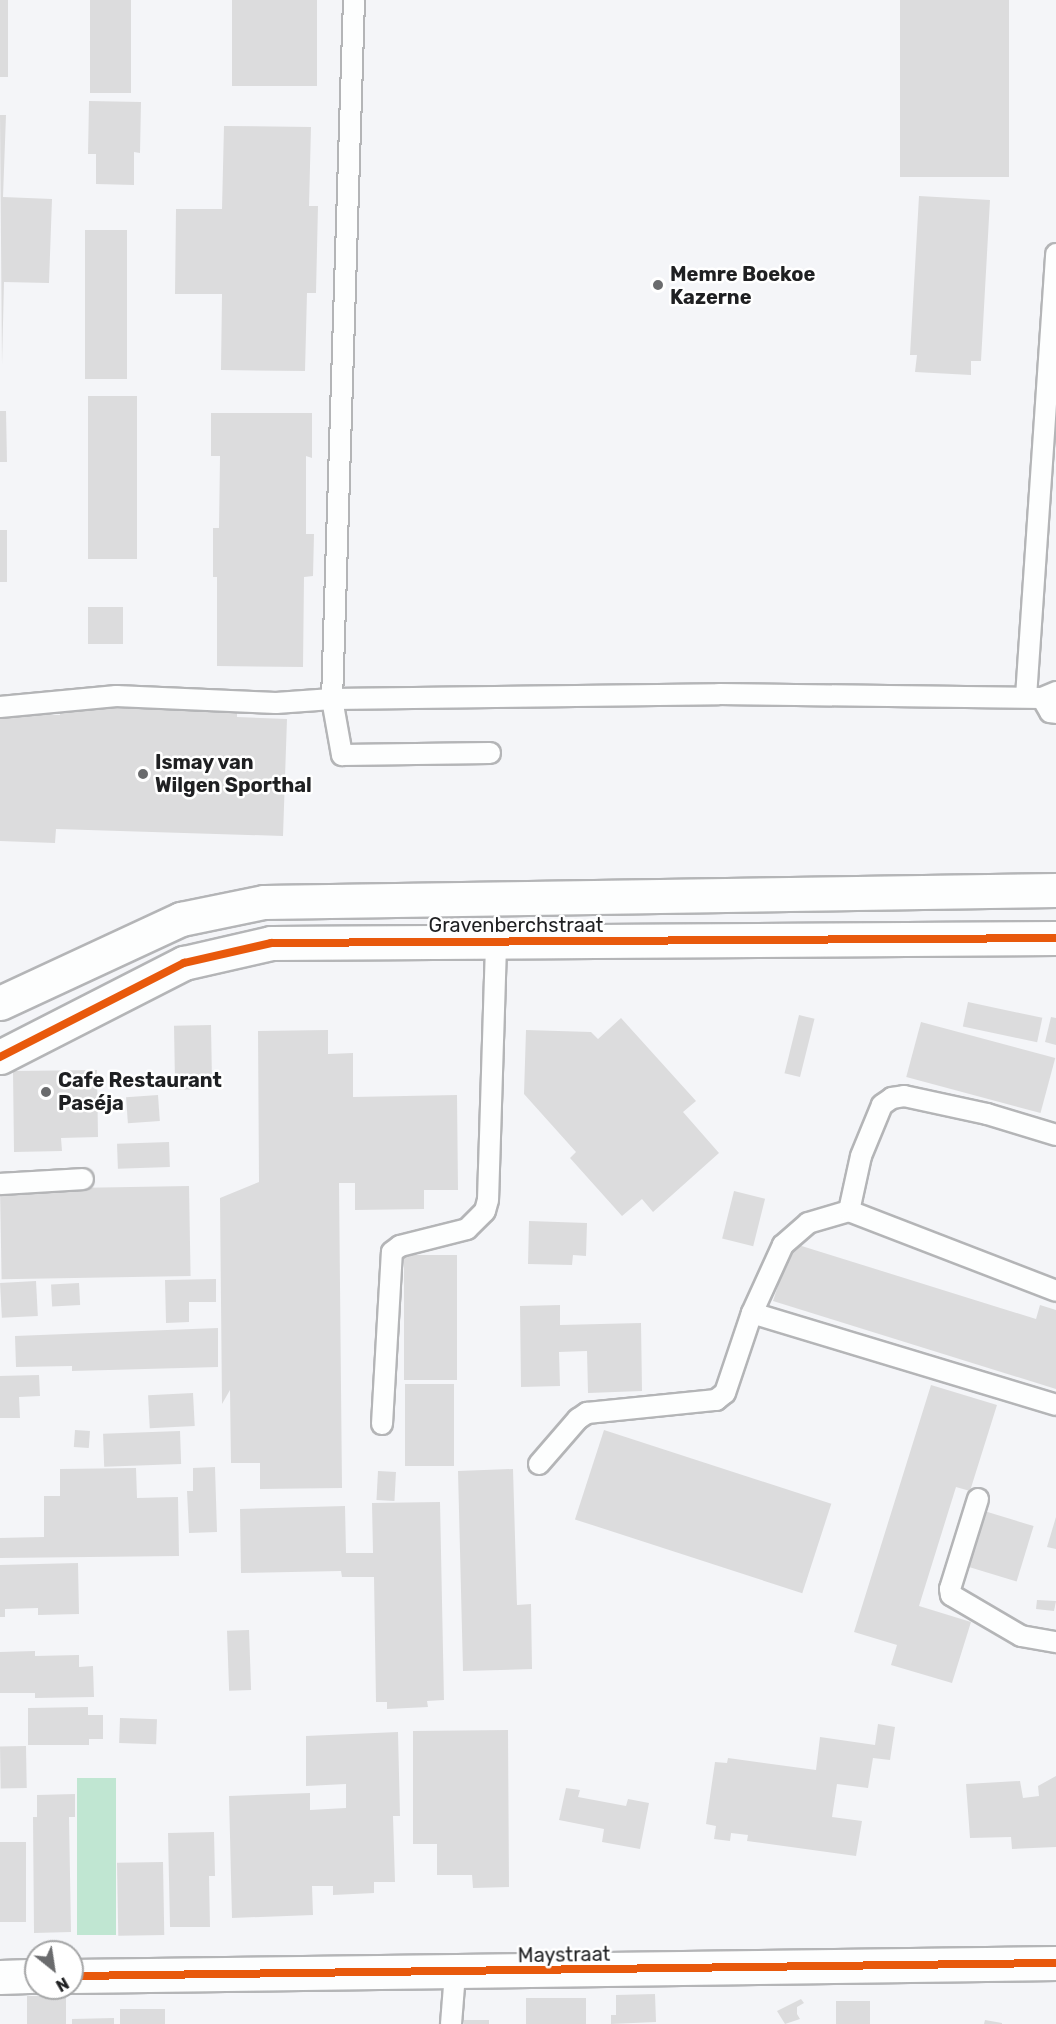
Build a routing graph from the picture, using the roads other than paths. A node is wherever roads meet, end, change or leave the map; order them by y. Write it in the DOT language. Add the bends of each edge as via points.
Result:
graph roads {
  1 [pos="354,0"];
  2 [pos="1056,254"];
  3 [pos="1041,696"];
  4 [pos="332,699"];
  5 [pos="0,707"];
  6 [pos="1056,713"];
  7 [pos="490,753"];
  8 [pos="1056,890"];
  9 [pos="1056,938"];
  10 [pos="496,942"];
  11 [pos="0,1002"];
  12 [pos="0,1057"];
  13 [pos="1056,1135"];
  14 [pos="83,1179"];
  15 [pos="0,1184"];
  16 [pos="849,1211"];
  17 [pos="1056,1290"];
  18 [pos="752,1313"];
  19 [pos="1056,1405"];
  20 [pos="382,1424"];
  21 [pos="539,1464"];
  22 [pos="978,1499"];
  23 [pos="1056,1642"];
  24 [pos="1056,1963"];
  25 [pos="455,1973"];
  26 [pos="24,1976"];
  27 [pos="84,1976"];
  28 [pos="0,1977"];
  29 [pos="451,2024"];
  1 -- 4 [label="lane"];
  2 -- 3 [label="lane"];
  3 -- 4 [label="lane" via="719,694"];
  3 -- 6 [label="lane" via="1050,712"];
  4 -- 5 [label="lane" via="276,703 116,696"];
  4 -- 7 [label="lane" via="342,755"];
  8 -- 11 [label="street, Gravenberchstraat" via="264,902 181,919"];
  9 -- 10 [label="street, Gravenberchstraat"];
  10 -- 12 [label="street, Gravenberchstraat" via="271,943 195,960"];
  10 -- 20 [label="lane" via="488,1200 485,1211 466,1229 400,1246 392,1252"];
  13 -- 16 [label="lane" via="987,1114 903,1096 892,1098 882,1105 861,1156"];
  14 -- 15 [label="lane"];
  16 -- 17 [label="lane"];
  16 -- 18 [label="lane" via="794,1231 783,1245"];
  18 -- 19 [label="lane"];
  18 -- 21 [label="lane" via="725,1393 716,1400 587,1413"];
  22 -- 23 [label="lane" via="951,1595 1021,1636"];
  24 -- 25 [label="street, Maystraat"];
  25 -- 27 [label="street, Maystraat"];
  25 -- 29 [label="lane"];
  26 -- 28 [label="street"];
}
